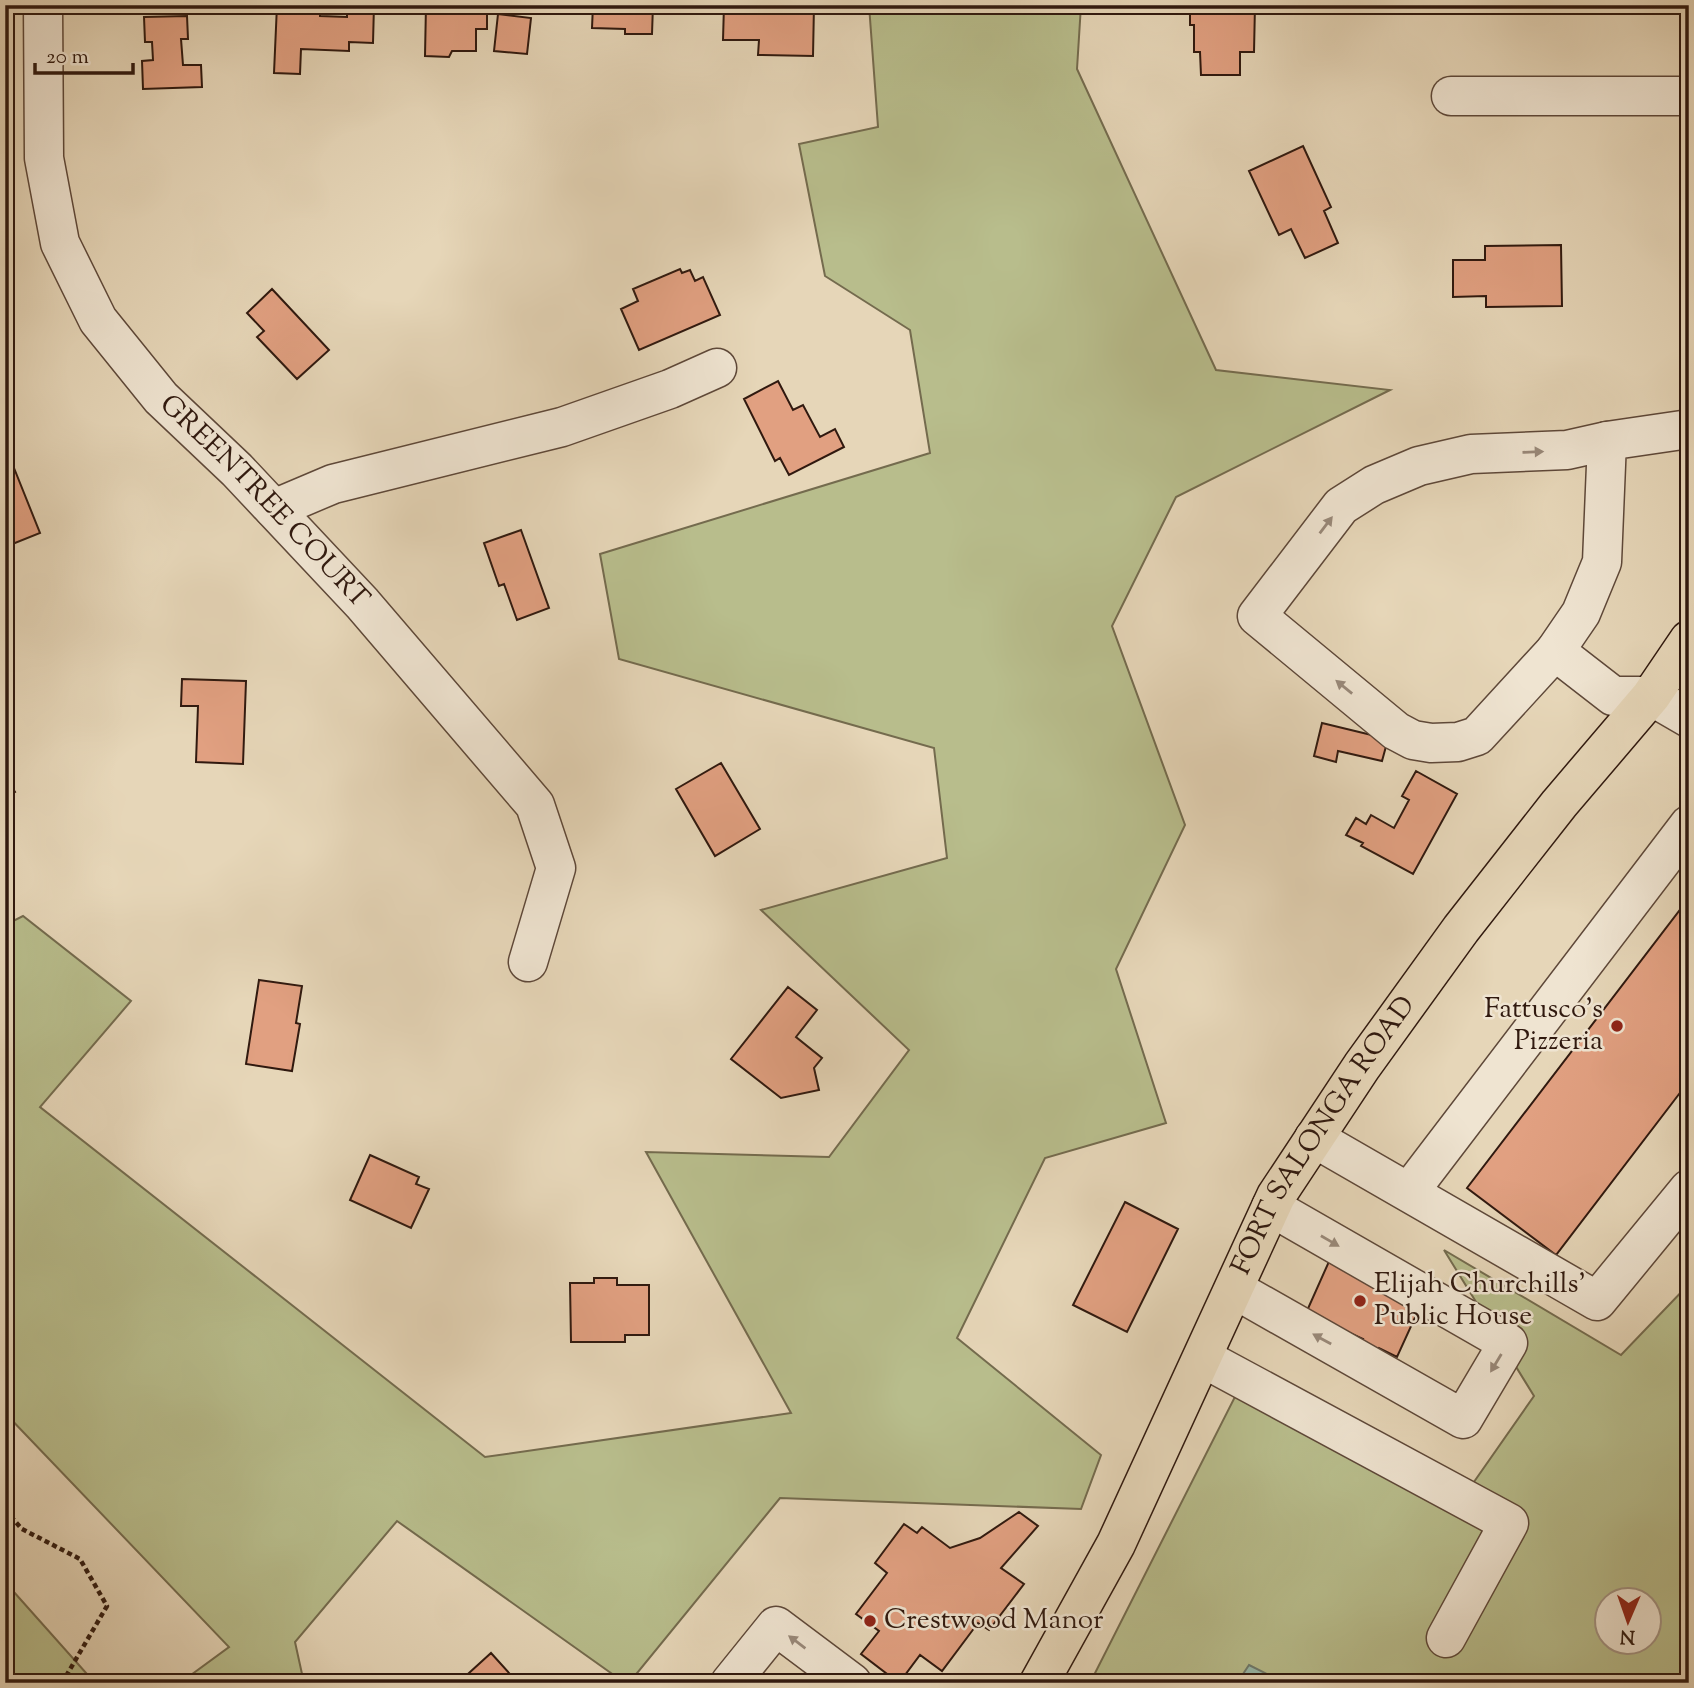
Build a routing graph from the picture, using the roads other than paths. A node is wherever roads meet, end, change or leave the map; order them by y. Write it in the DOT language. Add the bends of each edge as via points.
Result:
graph roads {
  1 [pos="43,5"];
  2 [pos="1451,96"];
  3 [pos="1689,96"];
  4 [pos="717,368"];
  5 [pos="1689,429"];
  6 [pos="1606,441"];
  7 [pos="274,509"];
  8 [pos="1689,640"];
  9 [pos="1555,651"];
  10 [pos="1651,696"];
  11 [pos="1689,718"];
  12 [pos="1689,825"];
  13 [pos="528,962"];
  14 [pos="1314,1138"];
  15 [pos="1689,1189"];
  16 [pos="1409,1192"];
  17 [pos="1271,1207"];
  18 [pos="1234,1289"];
  19 [pos="1203,1358"];
  20 [pos="1446,1638"];
  21 [pos="730,1683"];
  22 [pos="852,1683"];
  23 [pos="1039,1683"];
  1 -- 7 [label="street, GREENTREE COURT" via="44,158 60,243 98,320 161,397"];
  2 -- 3 [label="street"];
  4 -- 7 [label="street" via="562,427 333,484"];
  5 -- 6 [label="street"];
  6 -- 9 [label="street" via="1602,562 1581,613"];
  9 -- 6 [label="street, one-way" via="1477,736 1431,743 1396,731 1256,616 1340,506 1374,485 1419,466 1471,454 1567,450"];
  7 -- 13 [label="street, GREENTREE COURT" via="362,603 535,805 556,869"];
  8 -- 10 [label="main road, FORT SALONGA ROAD"];
  9 -- 10 [label="street" via="1613,695"];
  10 -- 11 [label="street"];
  10 -- 14 [label="main road, FORT SALONGA ROAD" via="1461,929"];
  12 -- 16 [label="street"];
  14 -- 16 [label="street"];
  14 -- 17 [label="main road, FORT SALONGA ROAD"];
  15 -- 16 [label="street" via="1597,1301"];
  17 -- 18 [label="main road, FORT SALONGA ROAD"];
  17 -- 18 [label="street, one-way" via="1508,1343 1463,1419"];
  18 -- 19 [label="main road, FORT SALONGA ROAD"];
  19 -- 20 [label="street" via="1509,1523"];
  19 -- 23 [label="main road, FORT SALONGA ROAD" via="1116,1544"];
  22 -- 21 [label="street, one-way" via="776,1626"];
}
